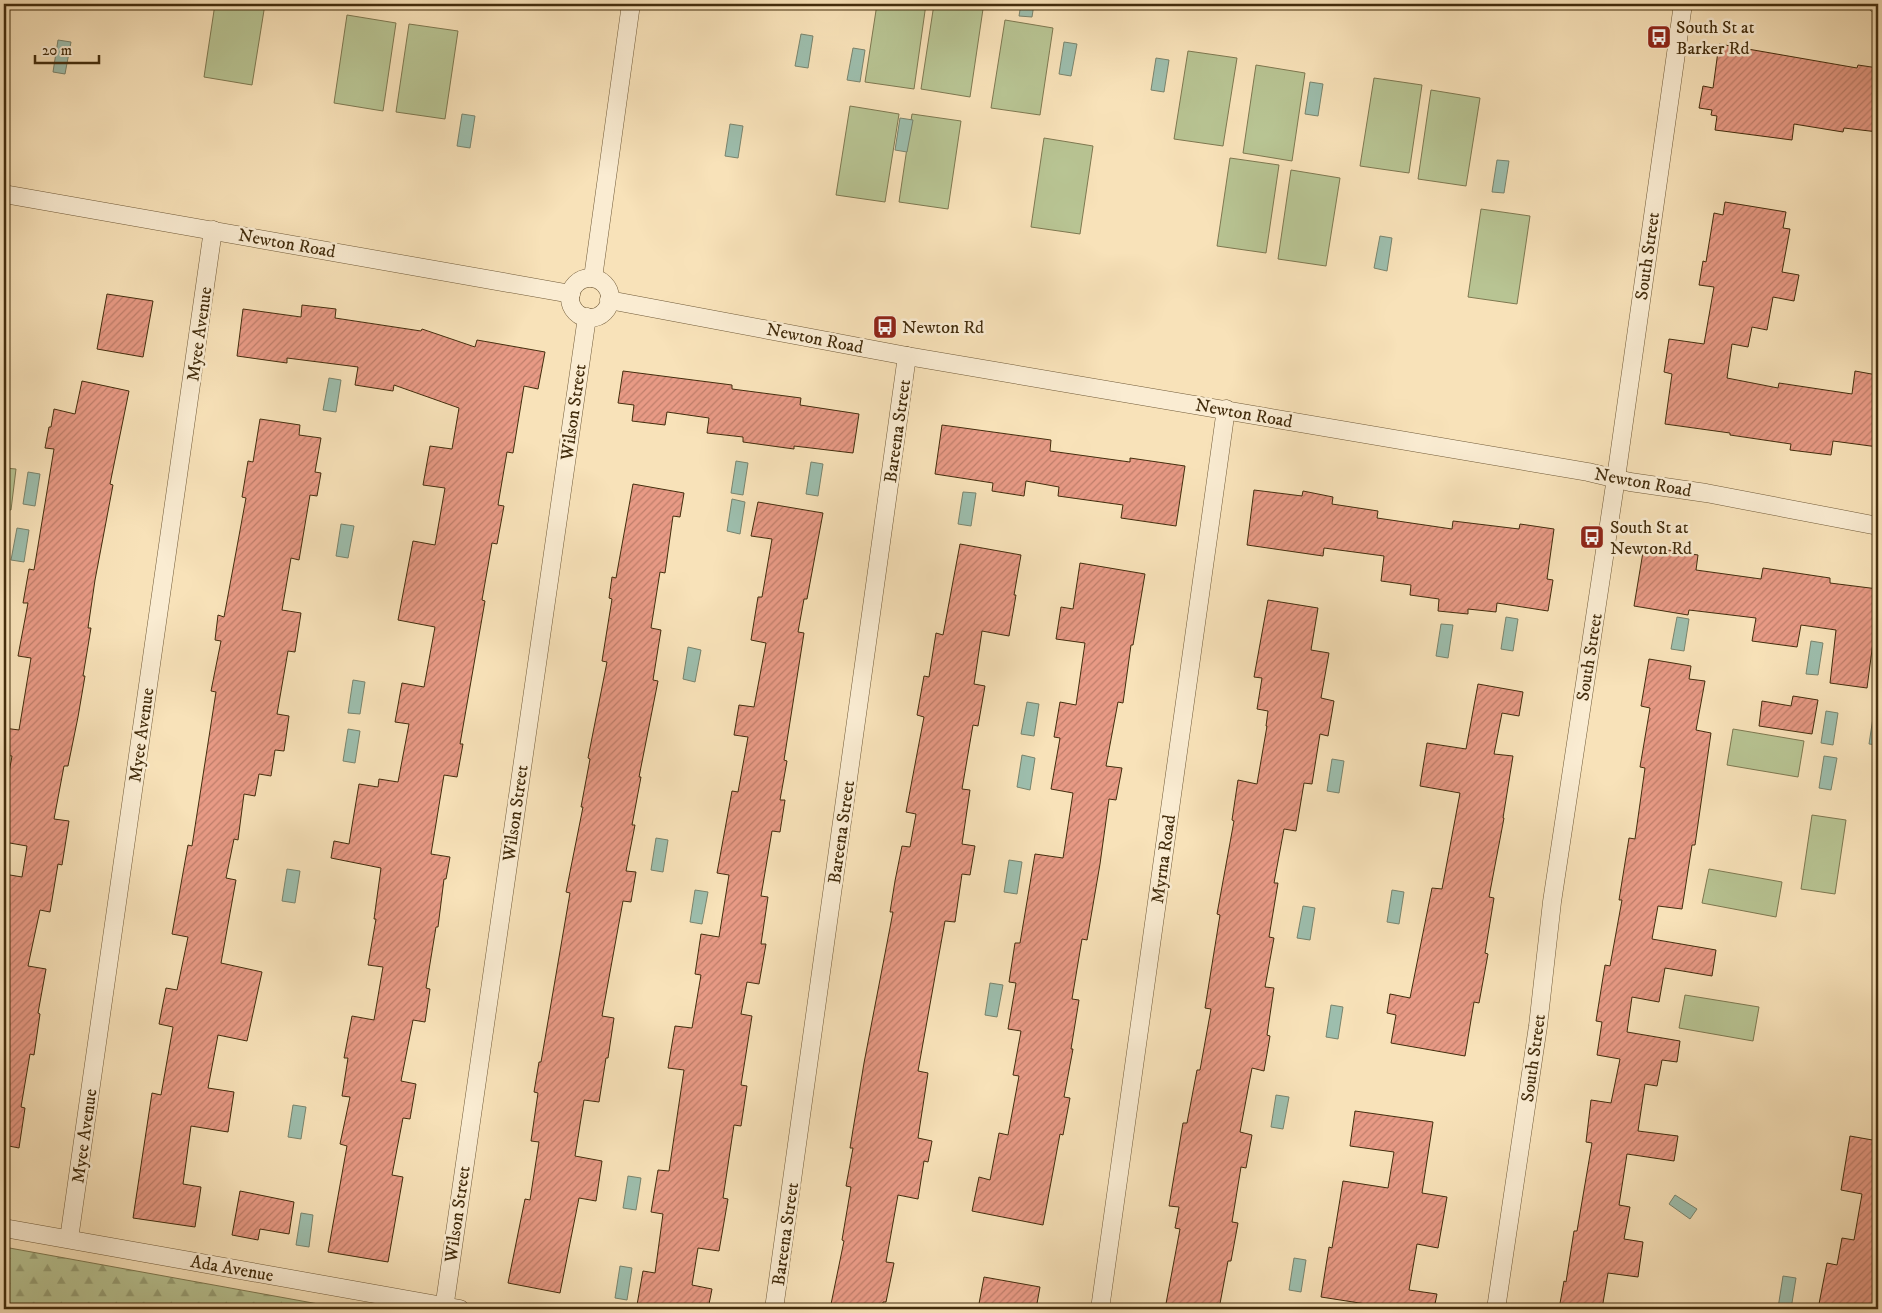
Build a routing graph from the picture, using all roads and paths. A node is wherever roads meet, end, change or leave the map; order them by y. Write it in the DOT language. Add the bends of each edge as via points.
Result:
graph roads {
  1 [pos="631,4"];
  2 [pos="1683,4"];
  3 [pos="4,194"];
  4 [pos="213,230"];
  5 [pos="593,278"];
  6 [pos="571,294"];
  7 [pos="610,300"];
  8 [pos="588,317"];
  9 [pos="908,356"];
  10 [pos="1226,409"];
  11 [pos="1616,478"];
  12 [pos="1878,526"];
  13 [pos="4,1228"];
  14 [pos="69,1239"];
  15 [pos="449,1308"];
  16 [pos="774,1309"];
  17 [pos="1100,1309"];
  18 [pos="1496,1309"];
  1 -- 5 [label="street"];
  2 -- 11 [label="street, South Street"];
  3 -- 4 [label="street, Newton Road"];
  4 -- 6 [label="street, Newton Road"];
  4 -- 14 [label="street, Myee Avenue"];
  5 -- 6 [label="street" via="581,280"];
  5 -- 7 [label="street" via="604,284"];
  6 -- 8 [label="street" via="570,300 576,312"];
  7 -- 8 [label="street" via="600,315"];
  7 -- 9 [label="street, Newton Road"];
  8 -- 15 [label="street, Wilson Street"];
  9 -- 10 [label="street, Newton Road"];
  9 -- 16 [label="street, Bareena Street"];
  10 -- 11 [label="street, Newton Road"];
  10 -- 17 [label="street, Myrna Road"];
  11 -- 12 [label="street, Newton Road"];
  11 -- 18 [label="street, South Street" via="1552,902 1538,1026"];
  13 -- 14 [label="street, Ada Avenue"];
  14 -- 15 [label="street, Ada Avenue"];
}
